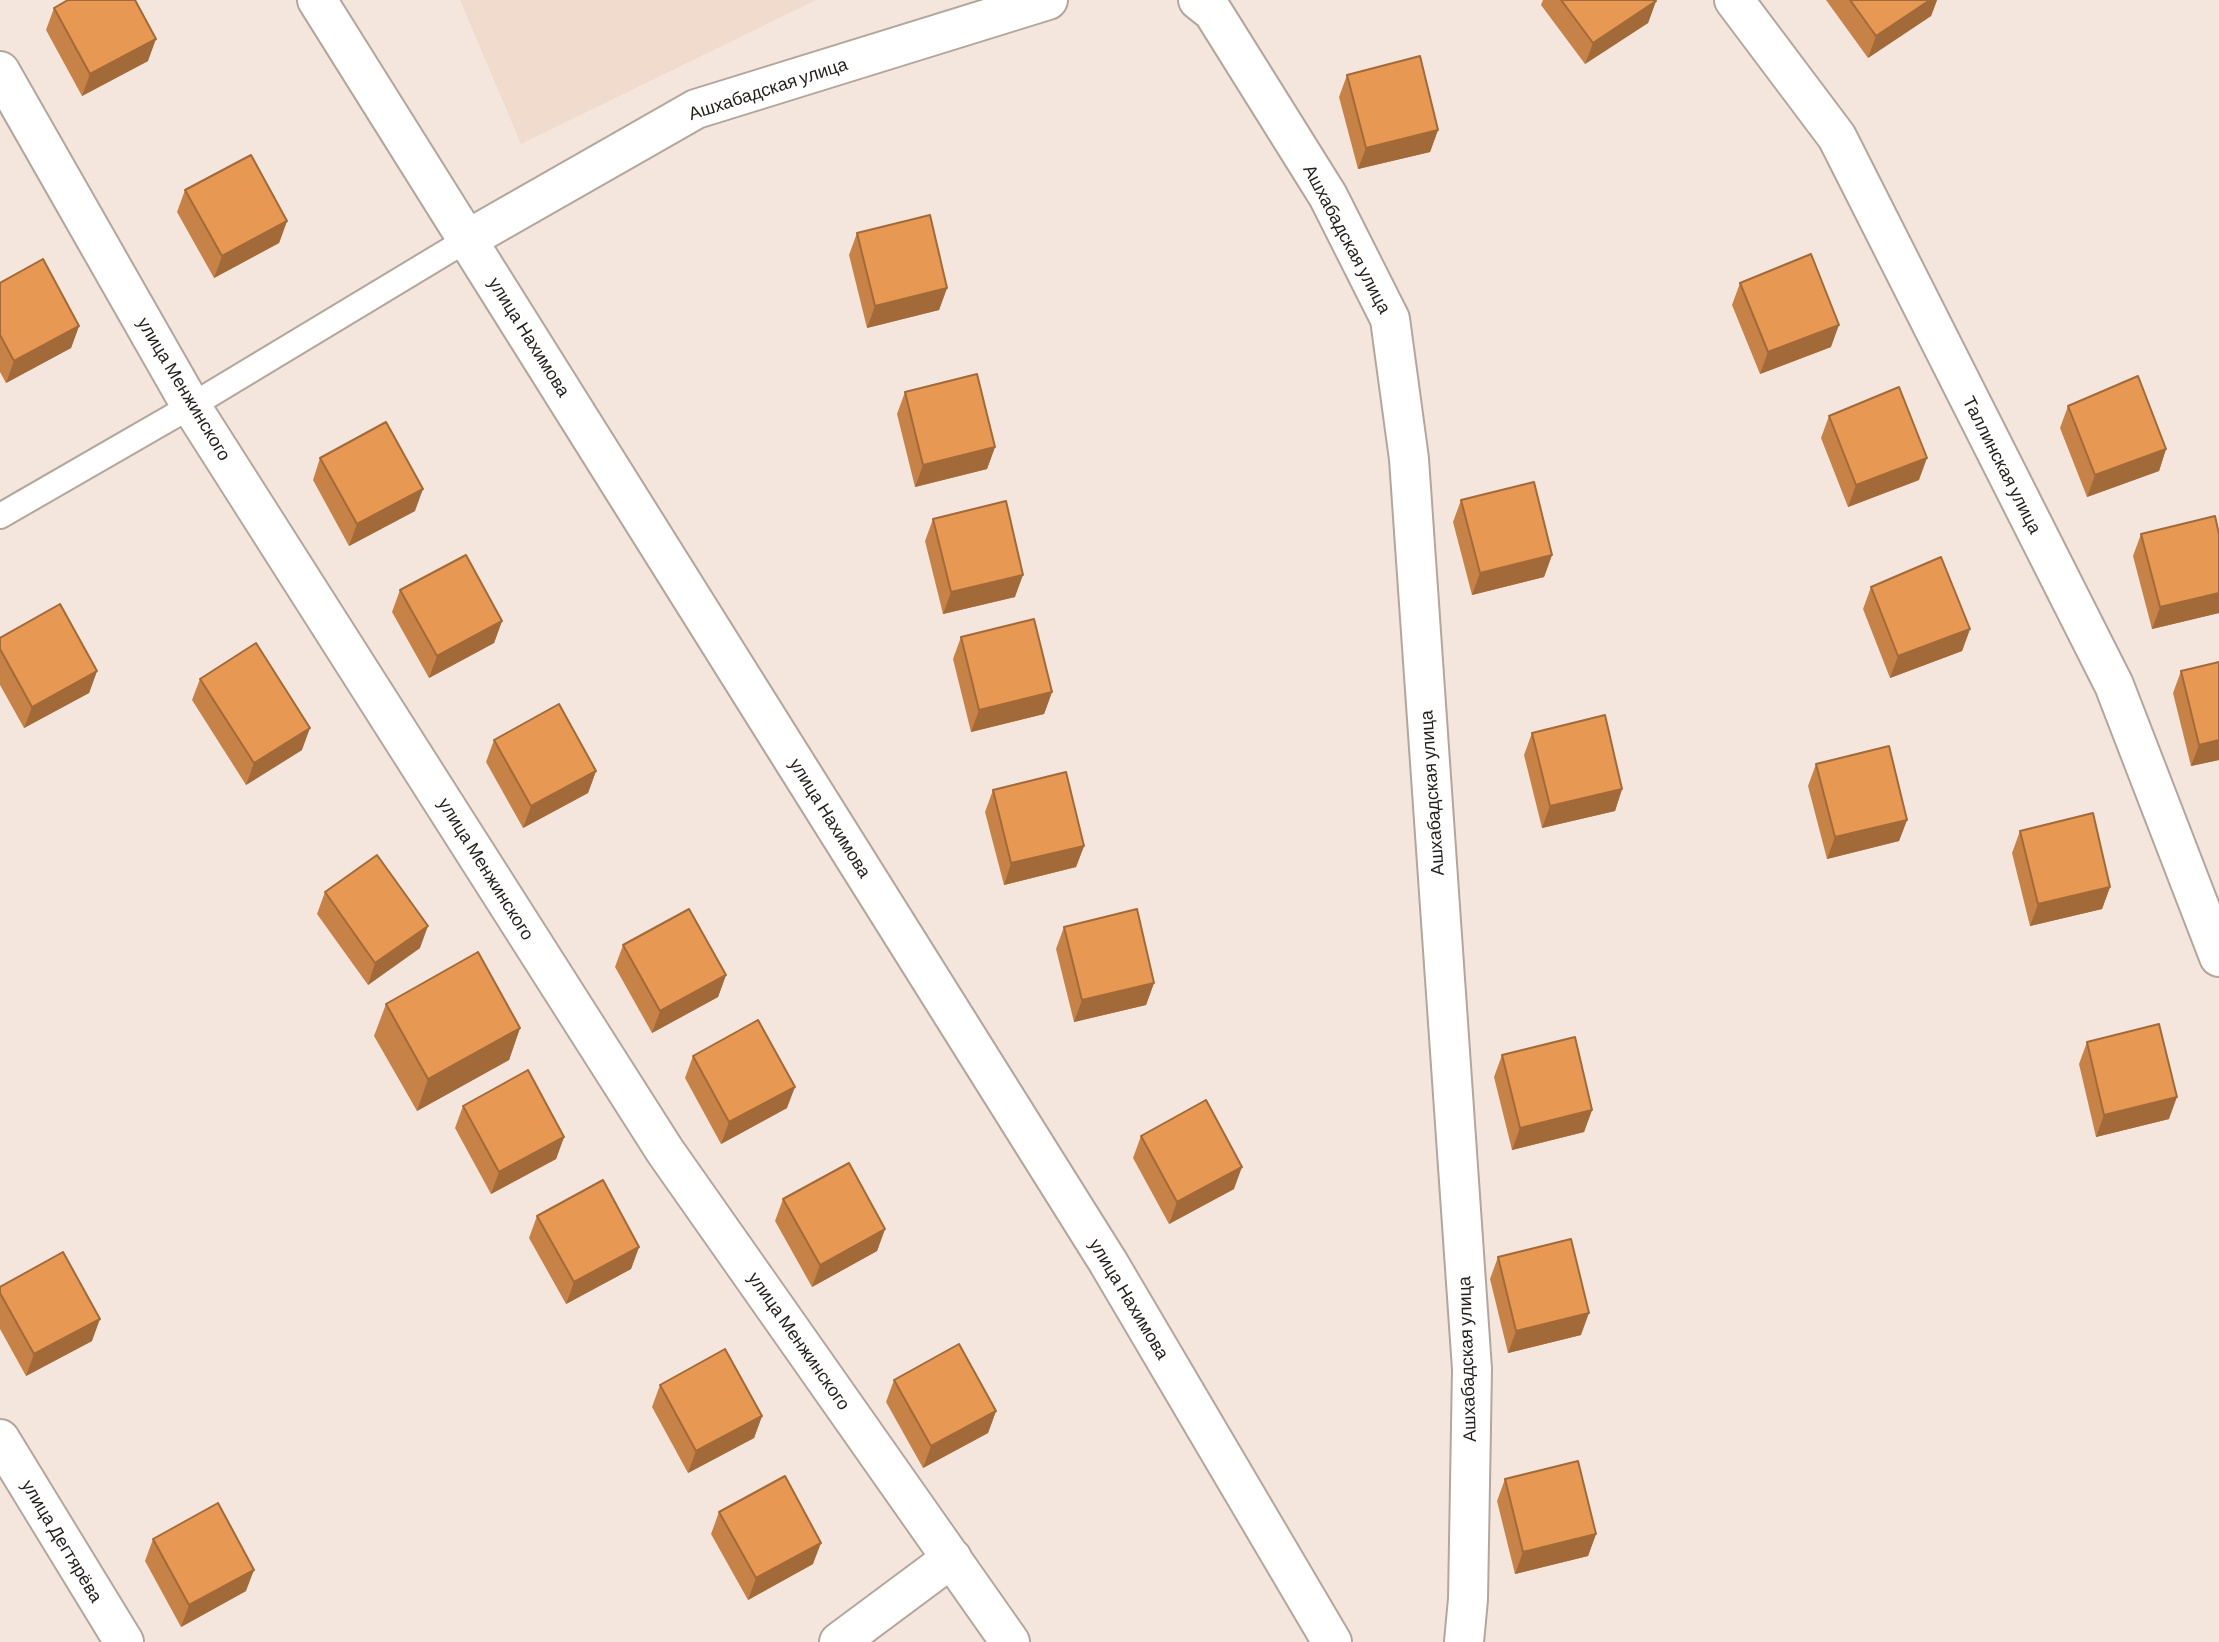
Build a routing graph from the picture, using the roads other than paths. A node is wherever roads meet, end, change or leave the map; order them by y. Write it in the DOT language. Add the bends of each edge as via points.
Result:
graph roads {
  1 [pos="317,0"];
  2 [pos="1048,0"];
  3 [pos="1198,0"];
  4 [pos="1734,0"];
  5 [pos="0,71"];
  6 [pos="468,239"];
  7 [pos="191,406"];
  8 [pos="0,516"];
  9 [pos="2219,957"];
  10 [pos="0,1439"];
  11 [pos="952,1558"];
  12 [pos="124,1642"];
  13 [pos="839,1642"];
  14 [pos="1010,1642"];
  15 [pos="1332,1642"];
  16 [pos="1464,1642"];
  1 -- 6 [label="street, улица Нахимова"];
  2 -- 6 [label="street, Ашхабадская улица" via="696,109"];
  3 -- 16 [label="street, Ашхабадская улица" via="1213,12 1328,196 1390,318 1409,459 1472,1369"];
  4 -- 9 [label="street, Таллинская улица" via="1837,137 2114,685"];
  5 -- 7 [label="street, улица Менжинского"];
  6 -- 7 [label="lane"];
  6 -- 15 [label="street, улица Нахимова" via="1108,1262"];
  7 -- 8 [label="lane"];
  7 -- 11 [label="street, улица Менжинского" via="665,1151"];
  10 -- 12 [label="street, улица Дегтярёва"];
  11 -- 13 [label="street"];
  11 -- 14 [label="street, улица Менжинского"];
}
